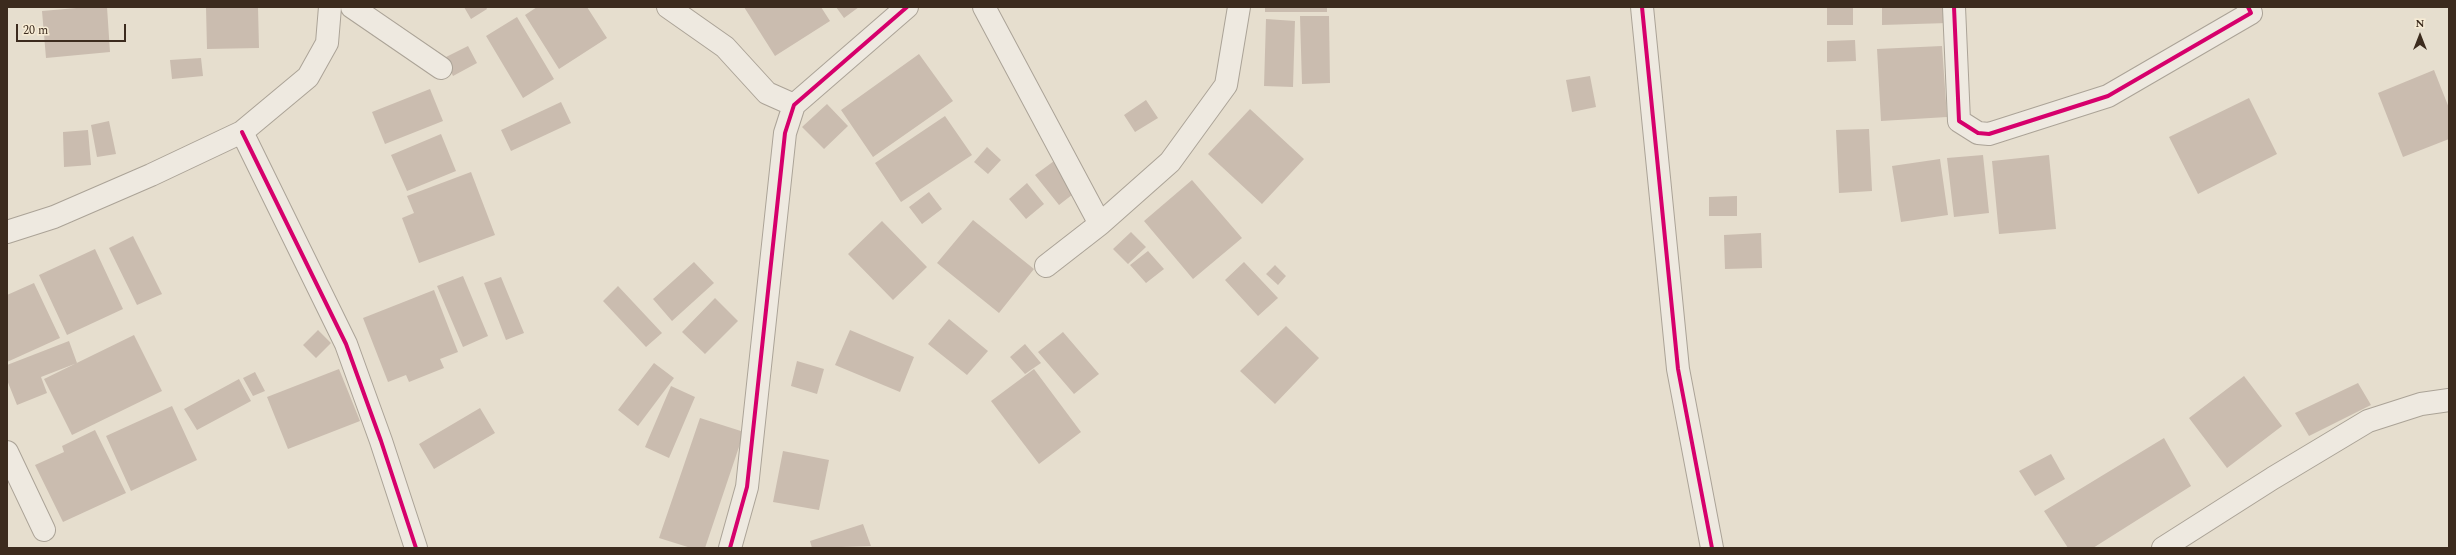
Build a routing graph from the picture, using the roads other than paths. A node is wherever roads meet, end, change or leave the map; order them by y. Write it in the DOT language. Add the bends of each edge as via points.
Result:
graph roads {
  1 [pos="330,7"];
  2 [pos="352,7"];
  3 [pos="668,7"];
  4 [pos="906,7"];
  5 [pos="984,7"];
  6 [pos="1239,7"];
  7 [pos="1642,7"];
  8 [pos="1954,7"];
  9 [pos="2252,9"];
  10 [pos="441,68"];
  11 [pos="794,105"];
  12 [pos="242,132"];
  13 [pos="1100,224"];
  14 [pos="7,232"];
  15 [pos="1046,266"];
  16 [pos="2449,400"];
  17 [pos="7,452"];
  18 [pos="44,530"];
  19 [pos="416,548"];
  20 [pos="730,548"];
  21 [pos="1712,548"];
  22 [pos="2163,548"];
  1 -- 12 [label="street" via="327,43 308,77"];
  2 -- 10 [label="street"];
  3 -- 11 [label="street" via="726,47 767,93"];
  4 -- 11 [label="street"];
  5 -- 13 [label="street"];
  6 -- 13 [label="street" via="1226,85 1170,162"];
  7 -- 21 [label="street" via="1678,369"];
  8 -- 9 [label="street" via="1959,121 1978,133 1989,134 2108,96"];
  11 -- 20 [label="street" via="785,133 747,487"];
  12 -- 14 [label="street" via="54,217"];
  12 -- 19 [label="street" via="346,344"];
  13 -- 15 [label="street"];
  16 -- 22 [label="street" via="2421,404 2368,421"];
  17 -- 18 [label="street"];
}
